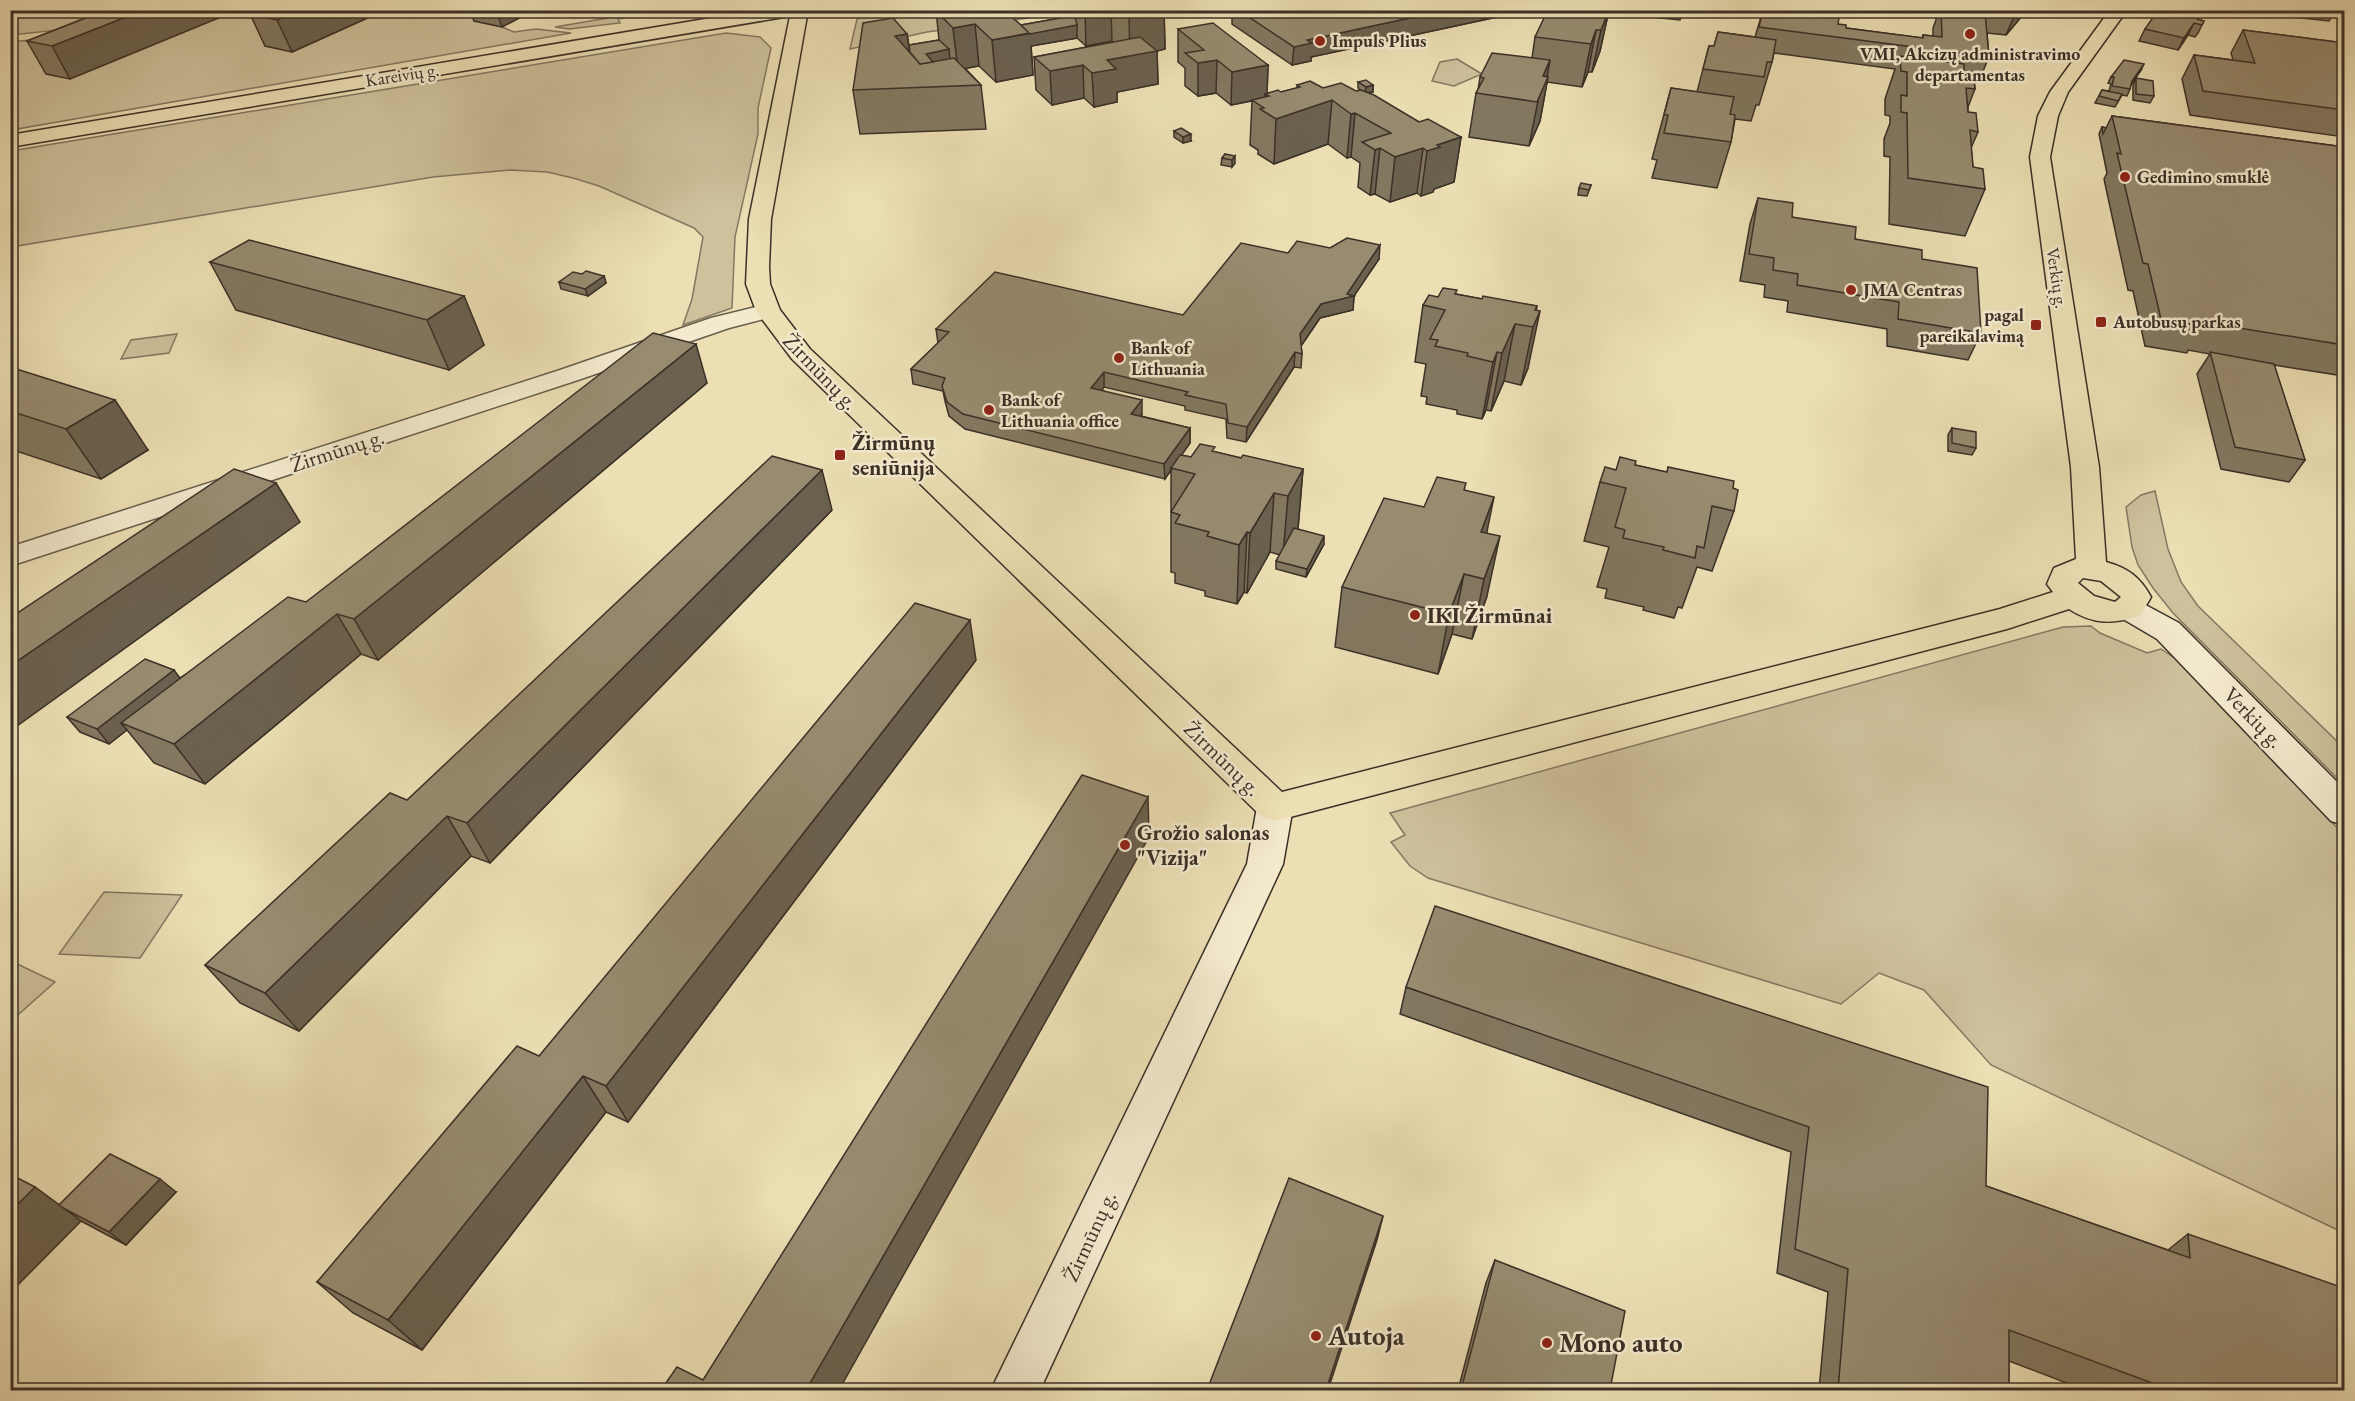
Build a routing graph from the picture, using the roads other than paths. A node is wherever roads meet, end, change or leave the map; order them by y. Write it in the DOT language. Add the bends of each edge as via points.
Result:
graph roads {
  1 [pos="793,10"];
  2 [pos="800,10"];
  3 [pos="2119,10"];
  4 [pos="10,141"];
  5 [pos="768,310"];
  6 [pos="10,557"];
  7 [pos="2091,568"];
  8 [pos="2071,597"];
  9 [pos="2129,609"];
  10 [pos="1275,807"];
  11 [pos="2344,811"];
  12 [pos="1015,1390"];
  1 -- 4 [label="main road, Kareivių g."];
  2 -- 5 [label="main road, Žirmūnų g." via="760,219 758,284"];
  3 -- 7 [label="main road, Verkių g." via="2059,92 2048,116 2040,157 2085,467"];
  5 -- 6 [label="street, Žirmūnų g."];
  5 -- 10 [label="main road, Žirmūnų g." via="801,354"];
  7 -- 8 [label="main road" via="2063,574 2061,581"];
  7 -- 9 [label="main road" via="2115,576 2132,590 2136,597"];
  8 -- 9 [label="main road" via="2094,609"];
  8 -- 10 [label="main road" via="2007,618"];
  9 -- 11 [label="street, Verkių g." via="2168,631"];
  10 -- 12 [label="street, Žirmūnų g." via="1265,864"];
}
